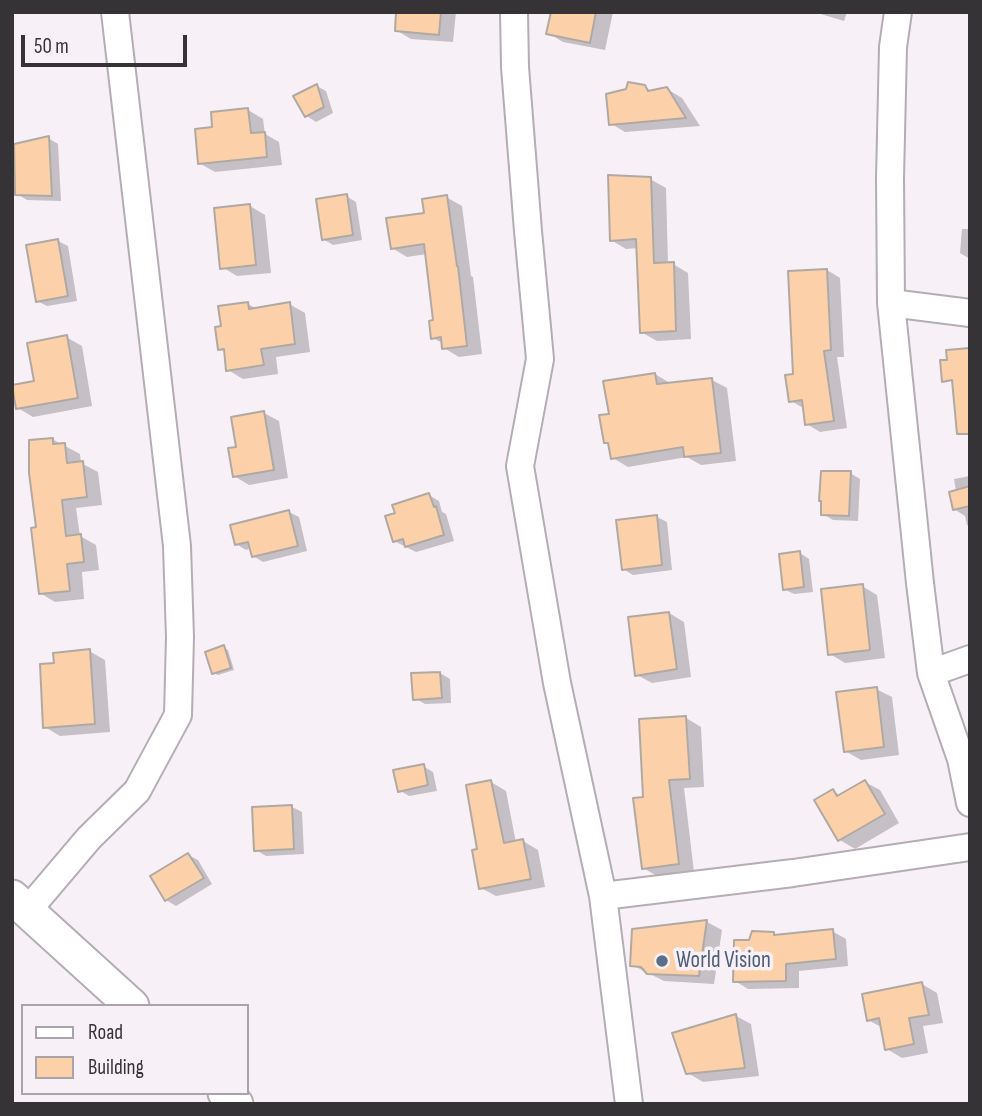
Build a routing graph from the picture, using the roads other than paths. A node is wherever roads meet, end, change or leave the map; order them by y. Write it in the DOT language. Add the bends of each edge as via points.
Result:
graph roads {
  1 [pos="115,12"];
  2 [pos="514,12"];
  3 [pos="898,12"];
  4 [pos="891,303"];
  5 [pos="970,313"];
  6 [pos="970,659"];
  7 [pos="931,673"];
  8 [pos="970,803"];
  9 [pos="970,847"];
  10 [pos="603,896"];
  11 [pos="20,903"];
  12 [pos="130,1004"];
  13 [pos="629,1104"];
  1 -- 11 [label="street" via="177,546 178,715 137,791"];
  2 -- 10 [label="street" via="540,359 520,466 557,683"];
  3 -- 4 [label="street" via="893,47"];
  4 -- 5 [label="street"];
  4 -- 7 [label="street"];
  6 -- 7 [label="street"];
  7 -- 8 [label="street" via="961,760"];
  9 -- 10 [label="street"];
  10 -- 13 [label="street"];
  11 -- 12 [label="street"];
}
